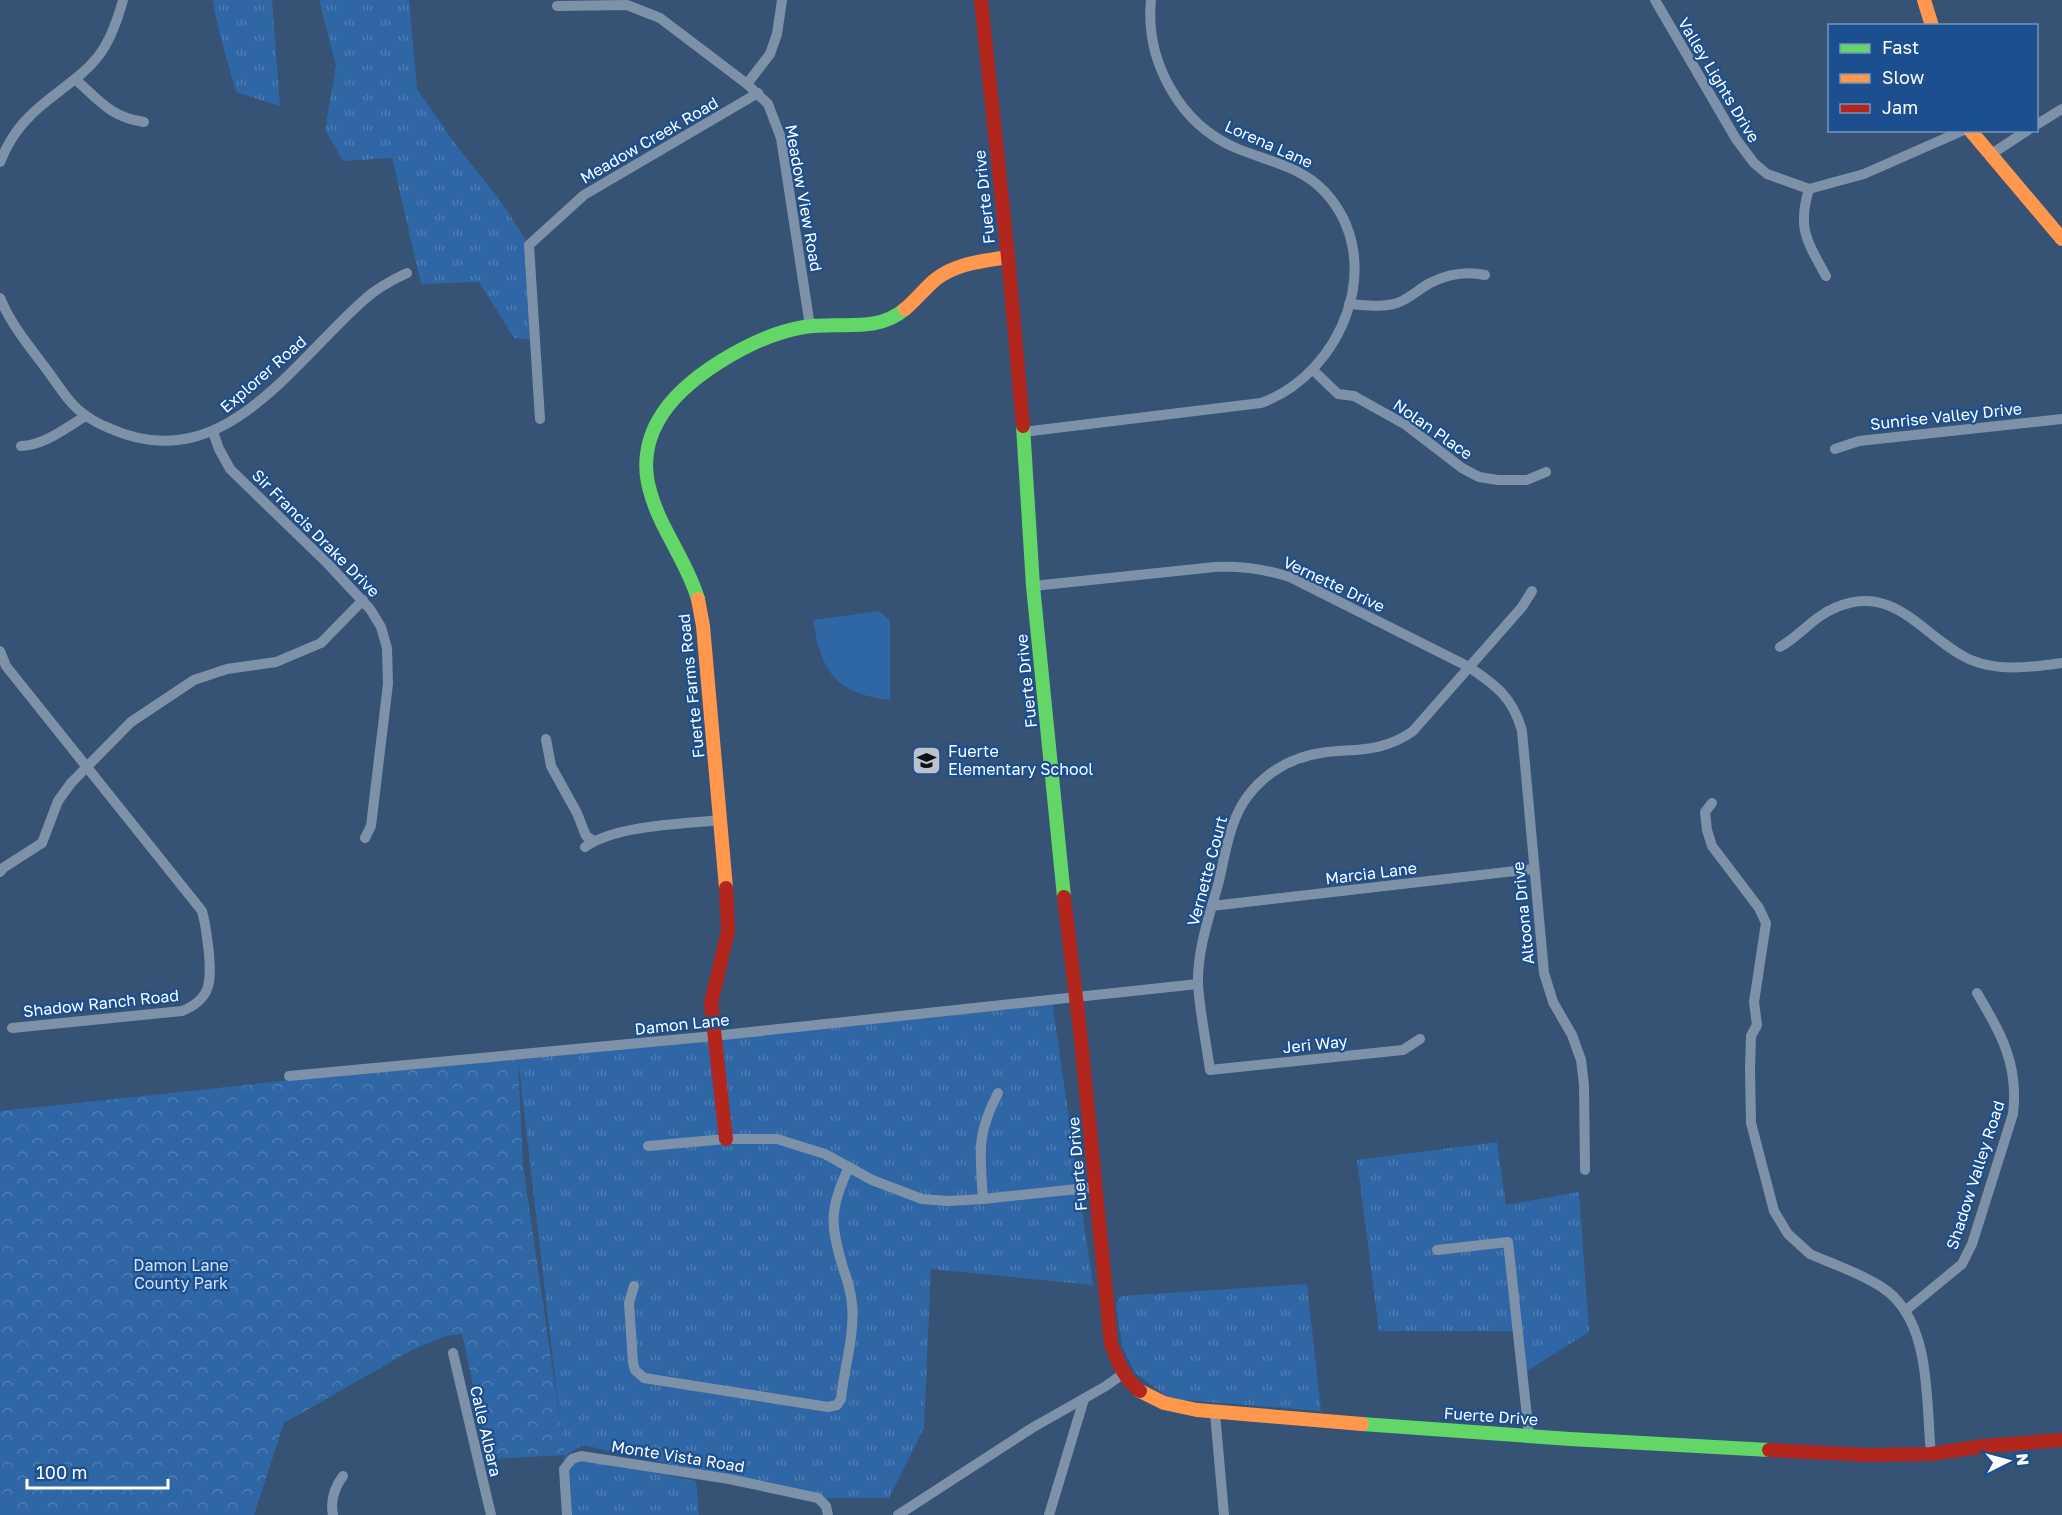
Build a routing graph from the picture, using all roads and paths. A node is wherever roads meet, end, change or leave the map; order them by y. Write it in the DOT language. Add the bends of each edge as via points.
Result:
graph roads {
  1 [pos="123,0"];
  2 [pos="782,0"];
  3 [pos="981,0"];
  4 [pos="1151,0"];
  5 [pos="1655,0"];
  6 [pos="1924,0"];
  7 [pos="557,6"];
  8 [pos="1931,24"];
  9 [pos="75,79"];
  10 [pos="747,84"];
  11 [pos="758,93"];
  12 [pos="2062,109"];
  13 [pos="144,122"];
  14 [pos="2038,124"];
  15 [pos="1959,132"];
  16 [pos="1972,132"];
  17 [pos="2025,132"];
  18 [pos="4,142"];
  19 [pos="1990,155"];
  20 [pos="0,162"];
  21 [pos="1809,189"];
  22 [pos="2062,239"];
  23 [pos="1008,257"];
  24 [pos="407,273"];
  25 [pos="1485,275"];
  26 [pos="1826,276"];
  27 [pos="0,298"];
  28 [pos="1350,304"];
  29 [pos="810,326"];
  30 [pos="1313,370"];
  31 [pos="86,416"];
  32 [pos="540,419"];
  33 [pos="2062,419"];
  34 [pos="213,432"];
  35 [pos="1023,432"];
  36 [pos="21,446"];
  37 [pos="1835,449"];
  38 [pos="1546,472"];
  39 [pos="1033,586"];
  40 [pos="1532,591"];
  41 [pos="363,600"];
  42 [pos="1780,646"];
  43 [pos="0,651"];
  44 [pos="2062,663"];
  45 [pos="1469,667"];
  46 [pos="546,739"];
  47 [pos="85,767"];
  48 [pos="1712,803"];
  49 [pos="721,820"];
  50 [pos="365,838"];
  51 [pos="1533,869"];
  52 [pos="0,872"];
  53 [pos="1212,906"];
  54 [pos="1198,984"];
  55 [pos="1977,993"];
  56 [pos="1077,998"];
  57 [pos="12,1028"];
  58 [pos="714,1036"];
  59 [pos="1420,1039"];
  60 [pos="1210,1070"];
  61 [pos="289,1076"];
  62 [pos="998,1093"];
  63 [pos="726,1139"];
  64 [pos="648,1146"];
  65 [pos="849,1167"];
  66 [pos="1585,1170"];
  67 [pos="1095,1186"];
  68 [pos="983,1199"];
  69 [pos="1437,1250"];
  70 [pos="634,1286"];
  71 [pos="1905,1311"];
  72 [pos="453,1353"];
  73 [pos="1124,1373"];
  74 [pos="1084,1399"];
  75 [pos="1215,1413"];
  76 [pos="1529,1435"];
  77 [pos="2062,1440"];
  78 [pos="1930,1454"];
  79 [pos="343,1476"];
  80 [pos="333,1515"];
  81 [pos="490,1515"];
  82 [pos="567,1515"];
  83 [pos="828,1515"];
  84 [pos="898,1515"];
  85 [pos="1049,1515"];
  86 [pos="1224,1515"];
  1 -- 9 [label="street" via="104,47"];
  2 -- 10 [label="street" via="770,54"];
  3 -- 23 [label="street, Fuerte Drive"];
  4 -- 28 [label="street, Lorena Lane" via="1151,30 1160,66 1188,114 1226,144 1298,171 1316,183 1336,206 1353,259"];
  5 -- 21 [label="street, Valley Lights Drive" via="1754,163 1767,174"];
  6 -- 8 [label="street"];
  7 -- 10 [label="street, Meadow View Road" via="627,5 643,11 660,18"];
  9 -- 13 [label="street" via="115,114"];
  9 -- 18 [label="street" via="31,114"];
  10 -- 11 [label="street, Meadow View Road"];
  11 -- 29 [label="street, Meadow View Road" via="768,104 781,138"];
  11 -- 32 [label="street, Meadow Creek Road" via="584,195 529,245"];
  12 -- 14 [label="street"];
  15 -- 21 [label="street" via="1864,174"];
  16 -- 19 [label="street"];
  17 -- 19 [label="street"];
  18 -- 20 [label="street"];
  19 -- 22 [label="street"];
  21 -- 26 [label="street" via="1803,230"];
  23 -- 29 [label="street, Fuerte Farms Road" via="954,268 936,279 906,310 882,322 865,326"];
  23 -- 35 [label="street, Fuerte Drive"];
  24 -- 34 [label="street, Explorer Road" via="366,298 251,408"];
  25 -- 28 [label="street" via="1468,272 1443,278 1391,305"];
  27 -- 31 [label="street, Explorer Road" via="18,330 70,401"];
  28 -- 30 [label="street, Lorena Lane" via="1336,340"];
  29 -- 49 [label="street, Fuerte Farms Road" via="757,342 681,393 656,425 646,453 646,472 656,506 687,569 701,613"];
  30 -- 35 [label="street, Lorena Lane" via="1280,395 1251,406"];
  30 -- 38 [label="street, Nolan Place" via="1338,394 1354,396 1406,425 1479,477 1527,480"];
  31 -- 34 [label="street, Explorer Road" via="117,432 155,441 182,440"];
  31 -- 36 [label="street" via="45,441"];
  33 -- 37 [label="street, Sunrise Valley Drive" via="1859,441"];
  34 -- 41 [label="street, Sir Francis Drake Drive" via="231,469"];
  35 -- 39 [label="street, Fuerte Drive"];
  39 -- 45 [label="street, Vernette Drive" via="1215,567 1265,570 1290,577"];
  39 -- 56 [label="street, Fuerte Drive"];
  40 -- 45 [label="street, Vernette Court"];
  41 -- 47 [label="street" via="321,643 300,653 194,680 131,722"];
  41 -- 50 [label="street, Sir Francis Drake Drive" via="384,638 388,676 373,816"];
  42 -- 44 [label="street" via="1836,607 1866,602 1906,613 1939,641 1969,659 2015,668"];
  43 -- 47 [label="street, Shadow Ranch Road" via="6,666"];
  45 -- 51 [label="street, Altoona Drive" via="1497,686 1520,721"];
  45 -- 53 [label="street, Vernette Court" via="1406,736 1379,748 1297,759 1258,784 1234,819"];
  46 -- 49 [label="street" via="551,766 589,844 641,828"];
  47 -- 52 [label="street" via="58,801 42,843"];
  47 -- 57 [label="street, Shadow Ranch Road" via="202,911 209,988 195,1005 176,1013"];
  48 -- 71 [label="street" via="1705,812 1712,846 1766,923 1754,1002 1757,1025 1751,1036 1750,1069 1751,1123 1770,1204 1782,1226 1802,1248 1878,1285"];
  49 -- 58 [label="street, Fuerte Farms Road" via="729,920 727,945 712,992"];
  51 -- 53 [label="street, Marcia Lane"];
  51 -- 66 [label="street, Altoona Drive" via="1544,973 1553,1002 1572,1035 1583,1072"];
  53 -- 54 [label="street, Vernette Court"];
  54 -- 56 [label="street"];
  54 -- 60 [label="street, Vernette Court"];
  55 -- 71 [label="street, Shadow Valley Road" via="2002,1035 2016,1092 2013,1114 1972,1244 1962,1264"];
  56 -- 58 [label="street, Damon Lane"];
  56 -- 67 [label="street, Fuerte Drive"];
  58 -- 61 [label="street, Damon Lane"];
  58 -- 63 [label="street, Fuerte Farms Road"];
  59 -- 60 [label="street, Jeri Way" via="1403,1050"];
  62 -- 68 [label="street" via="986,1115 980,1146"];
  63 -- 64 [label="street"];
  63 -- 65 [label="street" via="777,1139 825,1154"];
  65 -- 68 [label="street" via="922,1199"];
  65 -- 70 [label="street" via="837,1190 833,1209 833,1229 851,1294 853,1320 837,1405 828,1407 644,1378 633,1363 629,1303"];
  67 -- 68 [label="street"];
  67 -- 73 [label="street, Fuerte Drive" via="1111,1344"];
  69 -- 76 [label="street" via="1508,1242"];
  71 -- 78 [label="street" via="1920,1344"];
  72 -- 81 [label="street, Calle Albara"];
  73 -- 74 [label="street"];
  73 -- 75 [label="street, Fuerte Drive" via="1137,1389 1155,1401"];
  74 -- 84 [label="street"];
  74 -- 85 [label="street"];
  75 -- 76 [label="street, Fuerte Drive"];
  75 -- 86 [label="street"];
  76 -- 78 [label="street, Fuerte Drive" via="1869,1455"];
  77 -- 78 [label="street, Fuerte Drive"];
  79 -- 80 [label="street" via="334,1491"];
  82 -- 83 [label="street, Monte Vista Road" via="564,1469 572,1459 581,1456 729,1479 818,1498"];
}
